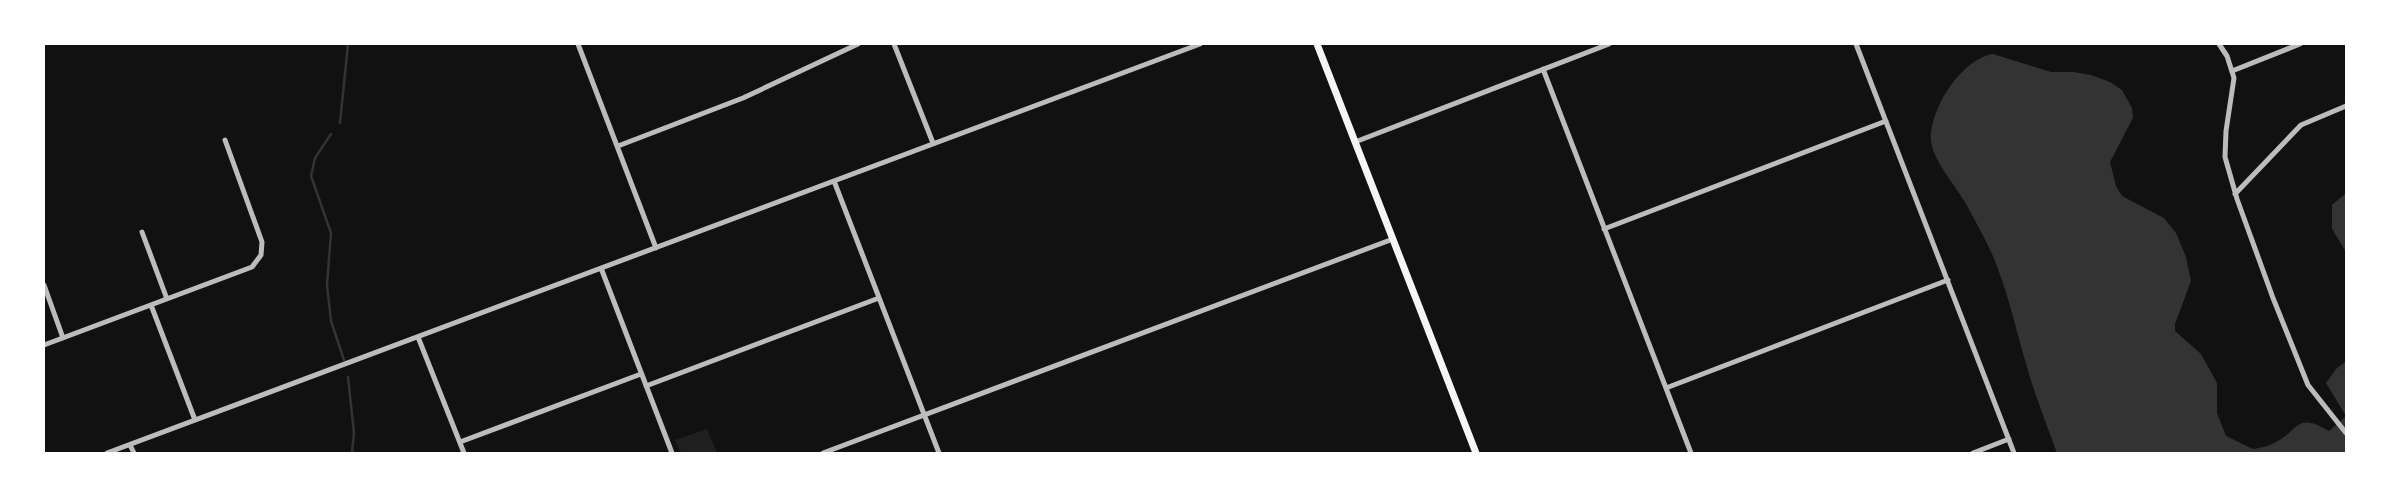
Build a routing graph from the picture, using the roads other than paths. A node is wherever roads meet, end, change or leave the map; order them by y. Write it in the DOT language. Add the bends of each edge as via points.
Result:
graph roads {
  1 [pos="578,44"];
  2 [pos="858,44"];
  3 [pos="894,44"];
  4 [pos="1200,44"];
  5 [pos="1317,44"];
  6 [pos="1609,44"];
  7 [pos="1856,44"];
  8 [pos="2219,44"];
  9 [pos="2300,44"];
  10 [pos="1543,69"];
  11 [pos="2232,70"];
  12 [pos="2346,106"];
  13 [pos="1886,121"];
  14 [pos="225,140"];
  15 [pos="1355,142"];
  16 [pos="933,143"];
  17 [pos="618,146"];
  18 [pos="834,180"];
  19 [pos="2235,194"];
  20 [pos="1604,229"];
  21 [pos="142,232"];
  22 [pos="1393,239"];
  23 [pos="656,248"];
  24 [pos="601,268"];
  25 [pos="1948,280"];
  26 [pos="44,285"];
  27 [pos="880,298"];
  28 [pos="167,299"];
  29 [pos="151,305"];
  30 [pos="418,337"];
  31 [pos="63,338"];
  32 [pos="44,345"];
  33 [pos="641,374"];
  34 [pos="646,386"];
  35 [pos="1666,388"];
  36 [pos="925,415"];
  37 [pos="195,420"];
  38 [pos="2346,433"];
  39 [pos="2009,439"];
  40 [pos="460,442"];
  41 [pos="130,445"];
  42 [pos="107,453"];
  43 [pos="134,453"];
  44 [pos="464,453"];
  45 [pos="672,453"];
  46 [pos="823,453"];
  47 [pos="939,453"];
  48 [pos="1476,453"];
  49 [pos="1691,453"];
  50 [pos="1973,453"];
  51 [pos="2014,453"];
  1 -- 17 [label="street"];
  2 -- 17 [label="street" via="744,98"];
  3 -- 16 [label="street"];
  4 -- 16 [label="street"];
  5 -- 15 [label="main road"];
  6 -- 10 [label="street"];
  7 -- 13 [label="street"];
  8 -- 11 [label="street"];
  9 -- 11 [label="street"];
  10 -- 15 [label="street"];
  10 -- 20 [label="street"];
  11 -- 19 [label="street" via="2234,78 2225,157"];
  12 -- 19 [label="street" via="2301,125"];
  13 -- 20 [label="street"];
  13 -- 25 [label="street"];
  14 -- 28 [label="street" via="262,242 261,255 252,267"];
  15 -- 22 [label="main road"];
  16 -- 18 [label="street"];
  17 -- 23 [label="street"];
  18 -- 23 [label="street"];
  18 -- 27 [label="street"];
  19 -- 38 [label="street" via="2272,298 2308,385"];
  20 -- 35 [label="street"];
  21 -- 28 [label="street"];
  22 -- 36 [label="street"];
  22 -- 48 [label="main road"];
  23 -- 24 [label="street"];
  24 -- 30 [label="street"];
  24 -- 33 [label="street"];
  25 -- 35 [label="street"];
  25 -- 39 [label="street"];
  26 -- 31 [label="street"];
  27 -- 34 [label="street"];
  27 -- 36 [label="street"];
  28 -- 29 [label="street"];
  29 -- 31 [label="street"];
  29 -- 37 [label="street"];
  30 -- 37 [label="street"];
  30 -- 40 [label="street"];
  31 -- 32 [label="street"];
  33 -- 34 [label="street"];
  33 -- 40 [label="street"];
  34 -- 45 [label="street"];
  35 -- 49 [label="street"];
  36 -- 46 [label="street"];
  36 -- 47 [label="street"];
  37 -- 41 [label="street"];
  39 -- 50 [label="street"];
  39 -- 51 [label="street"];
  40 -- 44 [label="street"];
  41 -- 42 [label="street"];
  41 -- 43 [label="street"];
}
